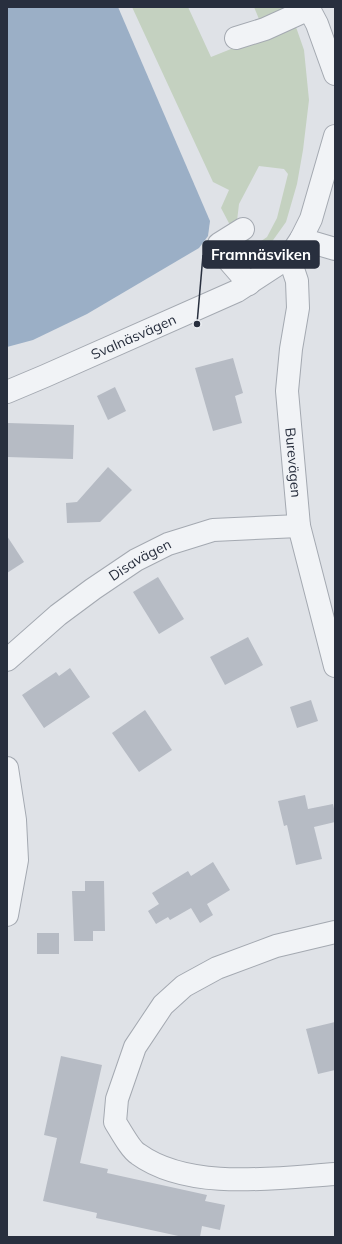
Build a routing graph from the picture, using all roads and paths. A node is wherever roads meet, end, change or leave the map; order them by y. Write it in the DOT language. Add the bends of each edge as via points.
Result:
graph roads {
  1 [pos="309,8"];
  2 [pos="236,38"];
  3 [pos="335,74"];
  4 [pos="335,136"];
  5 [pos="243,229"];
  6 [pos="301,239"];
  7 [pos="335,249"];
  8 [pos="289,257"];
  9 [pos="248,284"];
  10 [pos="7,392"];
  11 [pos="299,526"];
  12 [pos="7,660"];
  13 [pos="335,666"];
  14 [pos="7,768"];
  15 [pos="7,916"];
  16 [pos="335,932"];
  17 [pos="335,1174"];
  1 -- 2 [label="street" via="265,29"];
  1 -- 3 [label="street"];
  4 -- 6 [label="street, Svalnäsvägen" via="311,219"];
  5 -- 9 [label="street" via="219,244"];
  6 -- 7 [label="street"];
  6 -- 8 [label="street, Svalnäsvägen"];
  8 -- 9 [label="street, Svalnäsvägen"];
  8 -- 11 [label="street, Burevägen" via="297,281 298,308 287,391"];
  9 -- 10 [label="street, Svalnäsvägen"];
  11 -- 12 [label="street, Disavägen" via="213,530 168,544 136,560 93,589 58,615"];
  11 -- 13 [label="street, Burevägen"];
  14 -- 15 [label="street" via="15,820 17,860"];
  16 -- 17 [label="street" via="276,946 217,968 184,986 163,1005 135,1047 117,1099 115,1122 136,1153 162,1168 197,1176 233,1180"];
}
